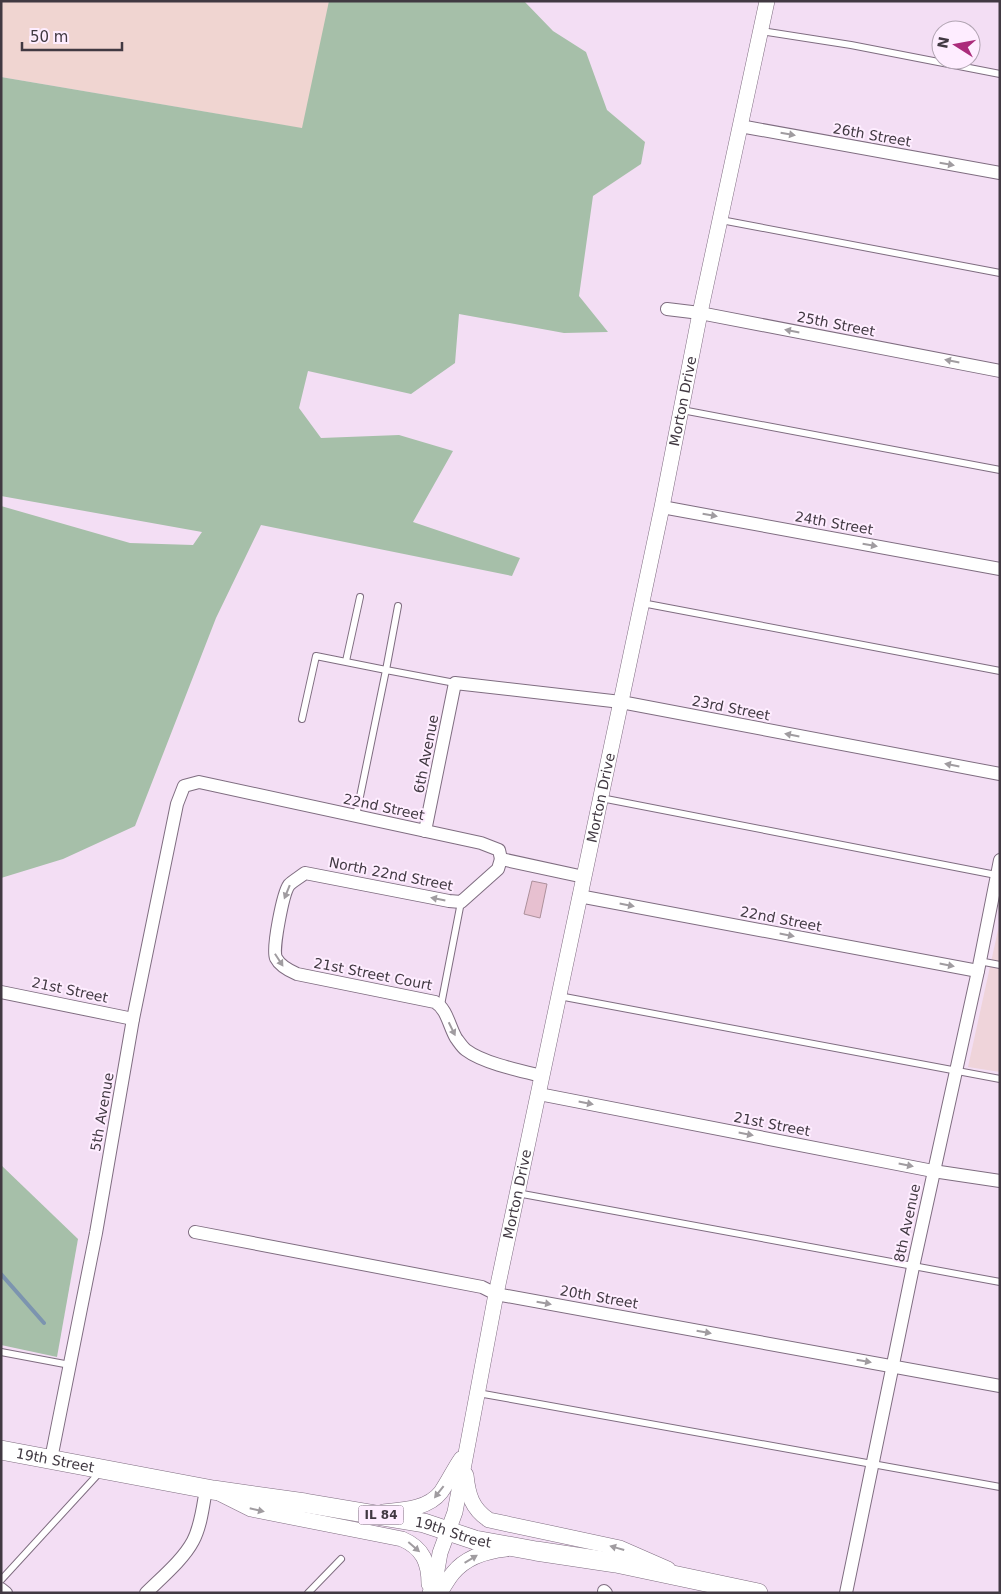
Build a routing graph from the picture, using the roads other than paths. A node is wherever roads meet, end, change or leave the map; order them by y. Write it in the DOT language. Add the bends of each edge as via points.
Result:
graph roads {
  1 [pos="767,1"];
  2 [pos="761,30"];
  3 [pos="1000,74"];
  4 [pos="740,126"];
  5 [pos="1000,173"];
  6 [pos="721,220"];
  7 [pos="1000,272"];
  8 [pos="667,309"];
  9 [pos="700,313"];
  10 [pos="1000,371"];
  11 [pos="680,410"];
  12 [pos="1000,470"];
  13 [pos="662,507"];
  14 [pos="1000,569"];
  15 [pos="360,597"];
  16 [pos="642,603"];
  17 [pos="398,606"];
  18 [pos="346,661"];
  19 [pos="386,670"];
  20 [pos="1000,671"];
  21 [pos="455,682"];
  22 [pos="621,702"];
  23 [pos="302,719"];
  24 [pos="1000,774"];
  25 [pos="199,782"];
  26 [pos="601,798"];
  27 [pos="356,816"];
  28 [pos="426,832"];
  29 [pos="501,859"];
  30 [pos="1000,860"];
  31 [pos="996,875"];
  32 [pos="584,877"];
  33 [pos="579,896"];
  34 [pos="461,902"];
  35 [pos="280,913"];
  36 [pos="1000,965"];
  37 [pos="978,966"];
  38 [pos="1,992"];
  39 [pos="559,996"];
  40 [pos="441,1005"];
  41 [pos="133,1019"];
  42 [pos="956,1070"];
  43 [pos="542,1076"];
  44 [pos="1000,1079"];
  45 [pos="539,1094"];
  46 [pos="933,1171"];
  47 [pos="1000,1181"];
  48 [pos="517,1193"];
  49 [pos="195,1232"];
  50 [pos="913,1267"];
  51 [pos="1000,1282"];
  52 [pos="496,1294"];
  53 [pos="1,1352"];
  54 [pos="70,1365"];
  55 [pos="893,1367"];
  56 [pos="1000,1386"];
  57 [pos="477,1393"];
  58 [pos="1,1450"];
  59 [pos="465,1454"];
  60 [pos="51,1459"];
  61 [pos="872,1463"];
  62 [pos="103,1468"];
  63 [pos="1000,1486"];
  64 [pos="210,1490"];
  65 [pos="374,1514"];
  66 [pos="447,1531"];
  67 [pos="516,1547"];
  68 [pos="341,1558"];
  69 [pos="1,1580"];
  70 [pos="694,1580"];
  71 [pos="1,1589"];
  72 [pos="6,1593"];
  73 [pos="146,1593"];
  74 [pos="308,1593"];
  75 [pos="430,1593"];
  76 [pos="440,1593"];
  77 [pos="758,1593"];
  78 [pos="846,1593"];
  1 -- 2 [label="street, Morton Drive"];
  2 -- 3 [label="lane"];
  2 -- 4 [label="street, Morton Drive"];
  4 -- 5 [label="street, 26th Street, one-way"];
  4 -- 6 [label="street, Morton Drive"];
  6 -- 7 [label="lane"];
  6 -- 9 [label="street, Morton Drive"];
  8 -- 9 [label="street, 25th Street"];
  10 -- 9 [label="street, 25th Street, one-way"];
  9 -- 11 [label="street, Morton Drive"];
  11 -- 12 [label="lane"];
  11 -- 13 [label="street, Morton Drive"];
  13 -- 14 [label="street, 24th Street, one-way"];
  13 -- 16 [label="street, Morton Drive"];
  15 -- 18 [label="lane"];
  16 -- 20 [label="lane"];
  16 -- 22 [label="street, Morton Drive"];
  17 -- 19 [label="lane"];
  18 -- 19 [label="lane"];
  18 -- 23 [label="lane" via="316,656"];
  19 -- 21 [label="lane"];
  19 -- 27 [label="lane"];
  21 -- 22 [label="street, 23rd Street"];
  21 -- 28 [label="street, 6th Avenue"];
  24 -- 22 [label="street, 23rd Street, one-way"];
  22 -- 26 [label="street, Morton Drive"];
  25 -- 27 [label="street, 22nd Street"];
  25 -- 41 [label="street, 5th Avenue" via="184,786 177,804"];
  26 -- 31 [label="lane"];
  26 -- 32 [label="street, Morton Drive"];
  27 -- 28 [label="street, 22nd Street"];
  28 -- 29 [label="street, 22nd Street" via="491,846 499,850"];
  29 -- 32 [label="street, 22nd Street"];
  29 -- 34 [label="street, North 22nd Street" via="498,870"];
  30 -- 31 [label="street, 8th Avenue"];
  31 -- 37 [label="street, 8th Avenue"];
  32 -- 33 [label="street, Morton Drive"];
  33 -- 37 [label="street, 22nd Street, one-way"];
  33 -- 39 [label="street, Morton Drive"];
  34 -- 35 [label="street, North 22nd Street, one-way" via="305,874 288,886"];
  34 -- 40 [label="lane"];
  35 -- 40 [label="street, 21st Street Court, one-way" via="274,948 276,958 290,971"];
  36 -- 37 [label="lane"];
  37 -- 42 [label="street, 8th Avenue"];
  38 -- 41 [label="street, 21st Street"];
  39 -- 42 [label="lane"];
  39 -- 43 [label="street, Morton Drive"];
  40 -- 43 [label="street, 21st Street Court, one-way" via="464,1049 488,1061"];
  41 -- 54 [label="street, 5th Avenue"];
  42 -- 44 [label="lane"];
  42 -- 46 [label="street, 8th Avenue"];
  43 -- 45 [label="street, Morton Drive"];
  45 -- 46 [label="street, 21st Street, one-way"];
  45 -- 48 [label="street, Morton Drive"];
  46 -- 47 [label="street, 21st Street"];
  46 -- 50 [label="street, 8th Avenue"];
  48 -- 50 [label="lane"];
  48 -- 52 [label="street, Morton Drive"];
  49 -- 52 [label="street, 20th Street" via="482,1287"];
  50 -- 51 [label="lane"];
  50 -- 55 [label="street, 8th Avenue"];
  52 -- 55 [label="street, 20th Street, one-way"];
  52 -- 57 [label="street, Morton Drive"];
  53 -- 54 [label="lane"];
  54 -- 60 [label="street, 5th Avenue"];
  55 -- 56 [label="street, 20th Street"];
  55 -- 61 [label="street, 8th Avenue"];
  57 -- 59 [label="street, Morton Drive"];
  57 -- 61 [label="lane"];
  58 -- 60 [label="main road, 19th Street / IL 84"];
  59 -- 65 [label="street, one-way" via="433,1499 417,1508"];
  59 -- 66 [label="street, Morton Drive" via="455,1512"];
  70 -- 59 [label="street, one-way" via="620,1548 488,1520 478,1513 467,1490"];
  60 -- 62 [label="main road, 19th Street / IL 84"];
  61 -- 63 [label="lane"];
  61 -- 78 [label="street, 8th Avenue"];
  62 -- 64 [label="main road, 19th Street / IL 84"];
  62 -- 69 [label="lane"];
  64 -- 65 [label="main road, 19th Street / IL 84"];
  64 -- 73 [label="street" via="194,1540"];
  64 -- 75 [label="street, one-way" via="251,1510 402,1539 420,1552 428,1564"];
  65 -- 66 [label="main road, 19th Street / IL 84" via="424,1523"];
  66 -- 67 [label="main road, 19th Street / IL 84"];
  66 -- 75 [label="street, Morton Drive"];
  67 -- 70 [label="main road, 19th Street / IL 84"];
  76 -- 67 [label="street, one-way" via="460,1566 490,1551"];
  68 -- 74 [label="lane"];
  70 -- 77 [label="main road, 19th Street / IL 84"];
  71 -- 72 [label="street"];
}
